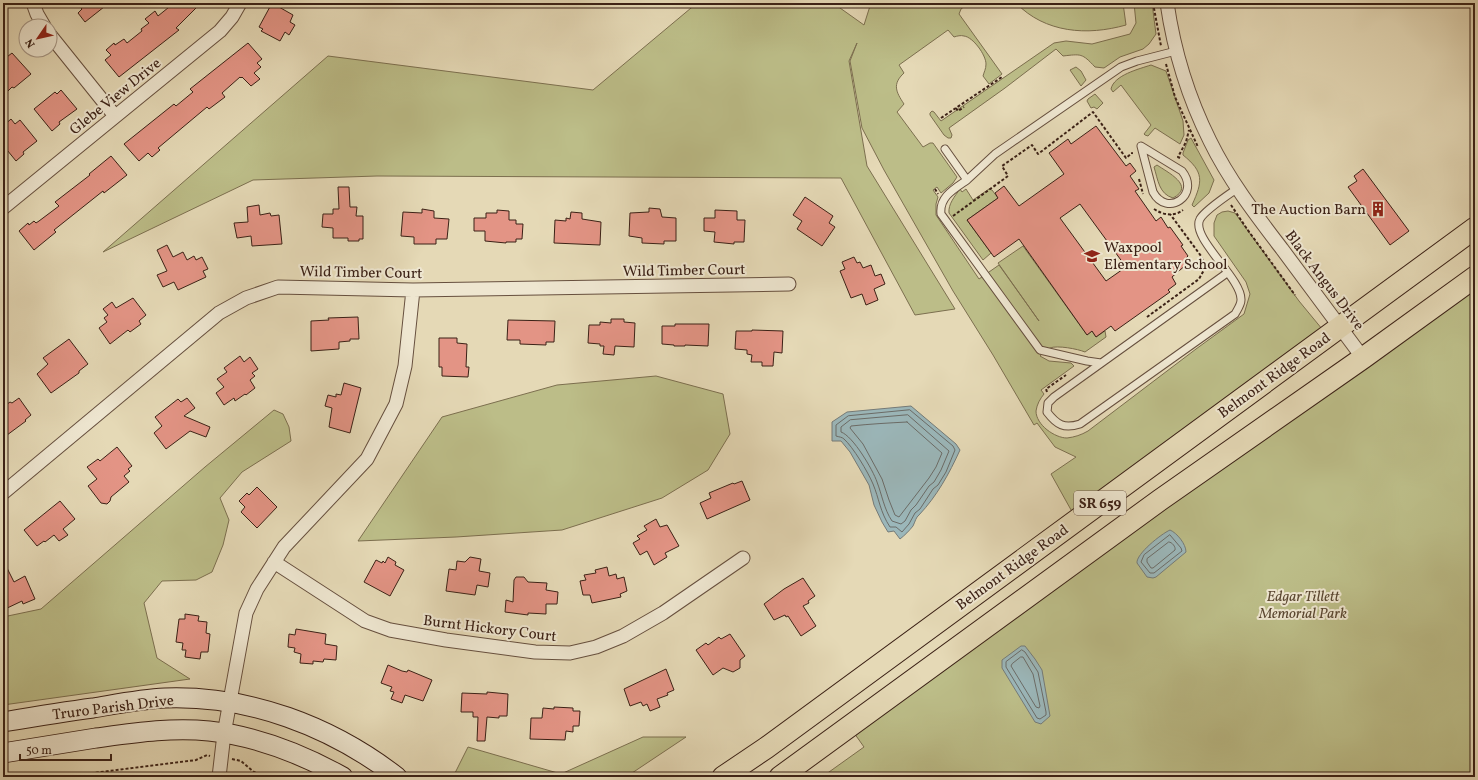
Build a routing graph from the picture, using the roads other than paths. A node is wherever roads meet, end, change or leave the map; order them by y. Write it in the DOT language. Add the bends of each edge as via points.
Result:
graph roads {
  1 [pos="33,3"];
  2 [pos="240,3"];
  3 [pos="1167,3"];
  4 [pos="39,18"];
  5 [pos="58,45"];
  6 [pos="1176,51"];
  7 [pos="115,116"];
  8 [pos="945,149"];
  9 [pos="967,180"];
  10 [pos="1238,188"];
  11 [pos="1153,192"];
  12 [pos="3,208"];
  13 [pos="1475,228"];
  14 [pos="1227,273"];
  15 [pos="1475,277"];
  16 [pos="789,284"];
  17 [pos="413,290"];
  18 [pos="1340,327"];
  19 [pos="1363,358"];
  20 [pos="1101,363"];
  21 [pos="3,493"];
  22 [pos="743,558"];
  23 [pos="274,562"];
  24 [pos="231,702"];
  25 [pos="3,722"];
  26 [pos="224,734"];
  27 [pos="3,753"];
  28 [pos="219,777"];
  29 [pos="344,777"];
  30 [pos="397,777"];
  31 [pos="723,777"];
  32 [pos="780,777"];
  1 -- 4 [label="street"];
  2 -- 7 [label="street, Glebe View Drive" via="220,31"];
  3 -- 6 [label="street, Black Angus Drive"];
  5 -- 7 [label="street"];
  6 -- 9 [label="lane" via="1121,67 996,154"];
  6 -- 10 [label="street, Black Angus Drive" via="1200,120 1216,153"];
  7 -- 12 [label="street, Glebe View Drive"];
  8 -- 9 [label="lane"];
  9 -- 20 [label="lane" via="943,199 940,206 945,222 1040,350"];
  10 -- 14 [label="lane" via="1199,221 1203,239"];
  10 -- 18 [label="street, Black Angus Drive"];
  11 -- 11 [label="lane" via="1157,199 1170,204 1183,198 1188,184 1182,172 1141,146"];
  13 -- 18 [label="main road, Belmont Ridge Road / SR 659"];
  14 -- 20 [label="lane"];
  14 -- 20 [label="lane" via="1239,290 1241,300 1235,314 1080,424 1071,427 1061,426 1053,421 1047,412 1048,403"];
  15 -- 19 [label="main road, SR 659"];
  16 -- 17 [label="street, Wild Timber Court"];
  17 -- 21 [label="street, Wild Timber Court" via="278,287 246,298 219,313"];
  17 -- 23 [label="street" via="405,366 396,404 367,459 284,546"];
  18 -- 19 [label="street, Black Angus Drive"];
  18 -- 31 [label="main road, Belmont Ridge Road / SR 659"];
  19 -- 32 [label="main road, SR 659" via="1160,500"];
  22 -- 23 [label="street, Burnt Hickory Court" via="663,614 623,636 596,647 570,653 535,652 390,630 365,621"];
  23 -- 24 [label="street" via="246,613"];
  24 -- 25 [label="street, Truro Parish Drive" via="166,698"];
  24 -- 26 [label="street"];
  24 -- 30 [label="street, Truro Parish Drive" via="302,722 347,744"];
  26 -- 27 [label="street, Truro Parish Drive" via="182,730 142,731"];
  26 -- 28 [label="street"];
  26 -- 29 [label="street, Truro Parish Drive" via="278,746"];
}
